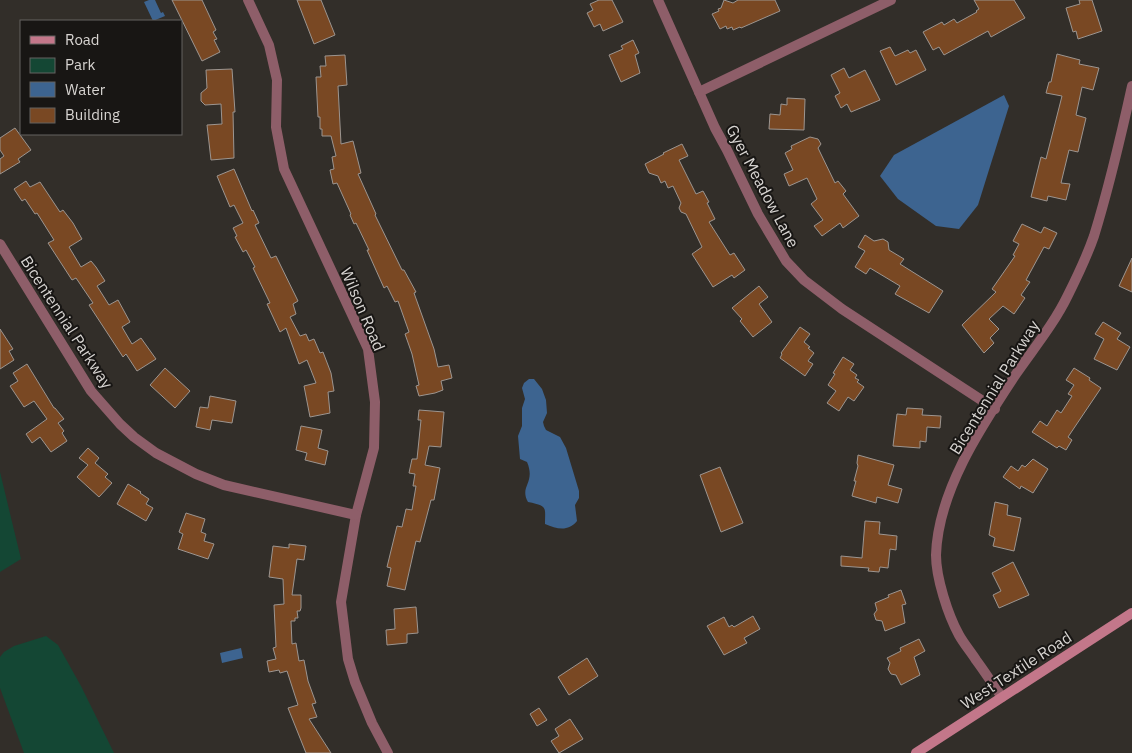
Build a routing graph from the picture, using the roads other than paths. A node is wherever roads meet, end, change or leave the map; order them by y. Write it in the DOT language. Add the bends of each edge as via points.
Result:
graph roads {
  1 [pos="248,0"];
  2 [pos="658,0"];
  3 [pos="891,0"];
  4 [pos="1132,86"];
  5 [pos="699,92"];
  6 [pos="0,244"];
  7 [pos="995,408"];
  8 [pos="356,515"];
  9 [pos="1132,613"];
  10 [pos="1002,698"];
  11 [pos="388,753"];
  12 [pos="916,753"];
  1 -- 8 [label="street, Wilson Road" via="269,45 277,80 276,126 284,169 368,349 375,402 374,448"];
  2 -- 5 [label="street, Gyer Meadow Lane"];
  3 -- 5 [label="street"];
  4 -- 7 [label="street, Bicentennial Parkway" via="1093,238 1067,297"];
  5 -- 7 [label="street, Gyer Meadow Lane" via="758,214 786,261 804,280 842,309"];
  6 -- 8 [label="street, Bicentennial Parkway" via="91,391 120,424 156,453 224,485"];
  7 -- 10 [label="street, Bicentennial Parkway" via="960,468 948,497 936,557 942,591 959,636"];
  8 -- 11 [label="street, Wilson Road" via="342,602 348,660 372,723"];
  9 -- 10 [label="main road, West Textile Road"];
  10 -- 12 [label="main road, West Textile Road"];
}
